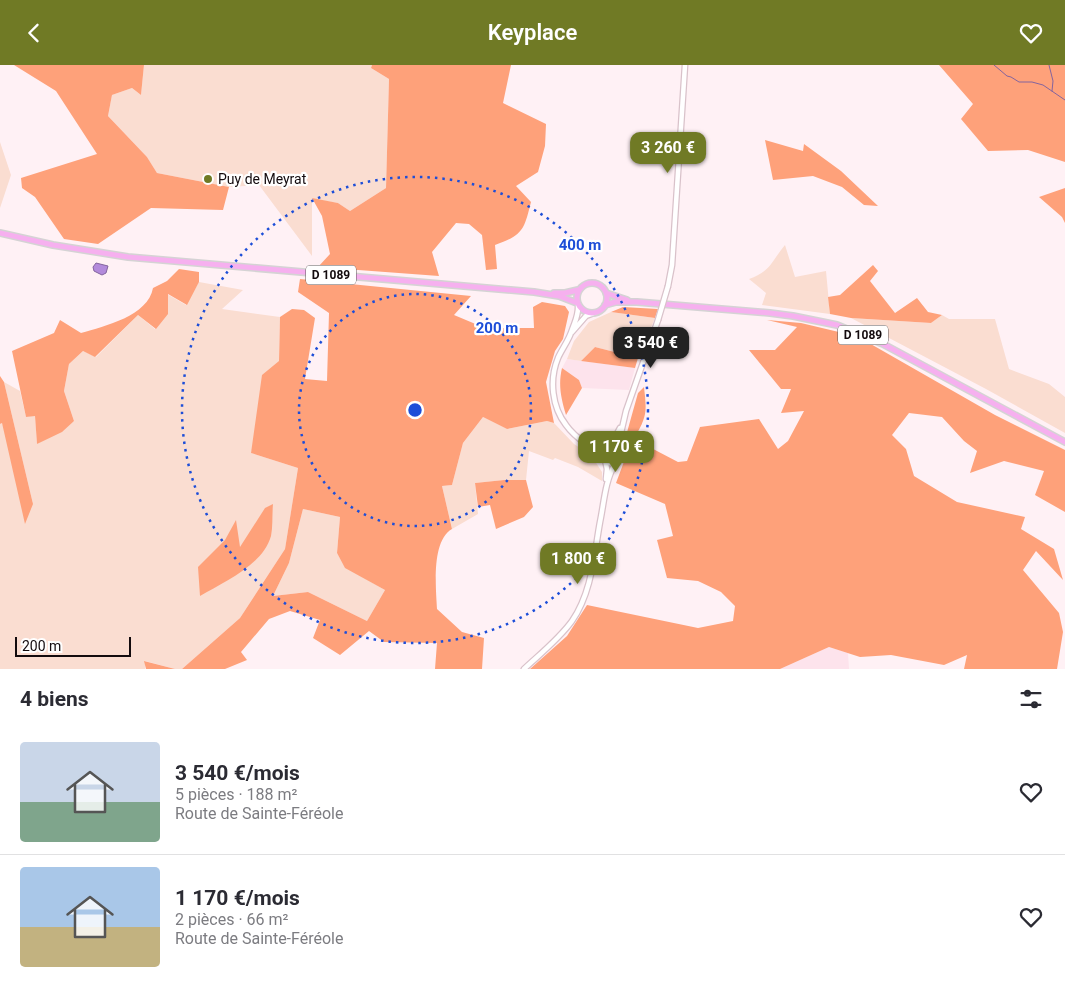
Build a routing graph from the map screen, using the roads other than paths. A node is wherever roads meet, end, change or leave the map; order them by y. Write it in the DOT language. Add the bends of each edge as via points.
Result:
graph roads {
  1 [pos="685,65"];
  2 [pos="0,233"];
  3 [pos="578,290"];
  4 [pos="534,293"];
  5 [pos="606,293"];
  6 [pos="637,302"];
  7 [pos="578,303"];
  8 [pos="605,305"];
  9 [pos="594,313"];
  10 [pos="571,333"];
  11 [pos="626,411"];
  12 [pos="579,440"];
  13 [pos="1065,442"];
  14 [pos="608,446"];
  15 [pos="620,450"];
  16 [pos="604,459"];
  17 [pos="615,464"];
  18 [pos="606,488"];
  19 [pos="524,669"];
  1 -- 11 [label="main road, bridge" via="672,265 658,320"];
  2 -- 4 [label="highway, D 1089" via="128,257"];
  3 -- 4 [label="highway, D 1089"];
  3 -- 5 [label="highway" via="586,283 596,283"];
  3 -- 7 [label="highway"];
  4 -- 7 [label="highway, D 1089" via="559,296"];
  5 -- 6 [label="highway, D 1089"];
  5 -- 8 [label="highway"];
  6 -- 8 [label="highway, D 1089"];
  6 -- 13 [label="highway, D 1089" via="770,313 837,325 883,344"];
  7 -- 9 [label="highway" via="585,311"];
  7 -- 10 [label="main road" via="579,314"];
  8 -- 9 [label="highway"];
  9 -- 10 [label="main road" via="586,316"];
  10 -- 12 [label="main road" via="557,360 553,388 560,416"];
  11 -- 14 [label="main road" via="616,436"];
  11 -- 15 [label="main road"];
  12 -- 14 [label="main road" via="598,447"];
  12 -- 16 [label="main road"];
  14 -- 15 [label="main road" via="616,446"];
  14 -- 16 [label="main road" via="603,453"];
  15 -- 17 [label="main road" via="621,457"];
  16 -- 17 [label="main road"];
  16 -- 18 [label="main road"];
  17 -- 18 [label="main road"];
  18 -- 19 [label="main road" via="583,602 564,631"];
}
